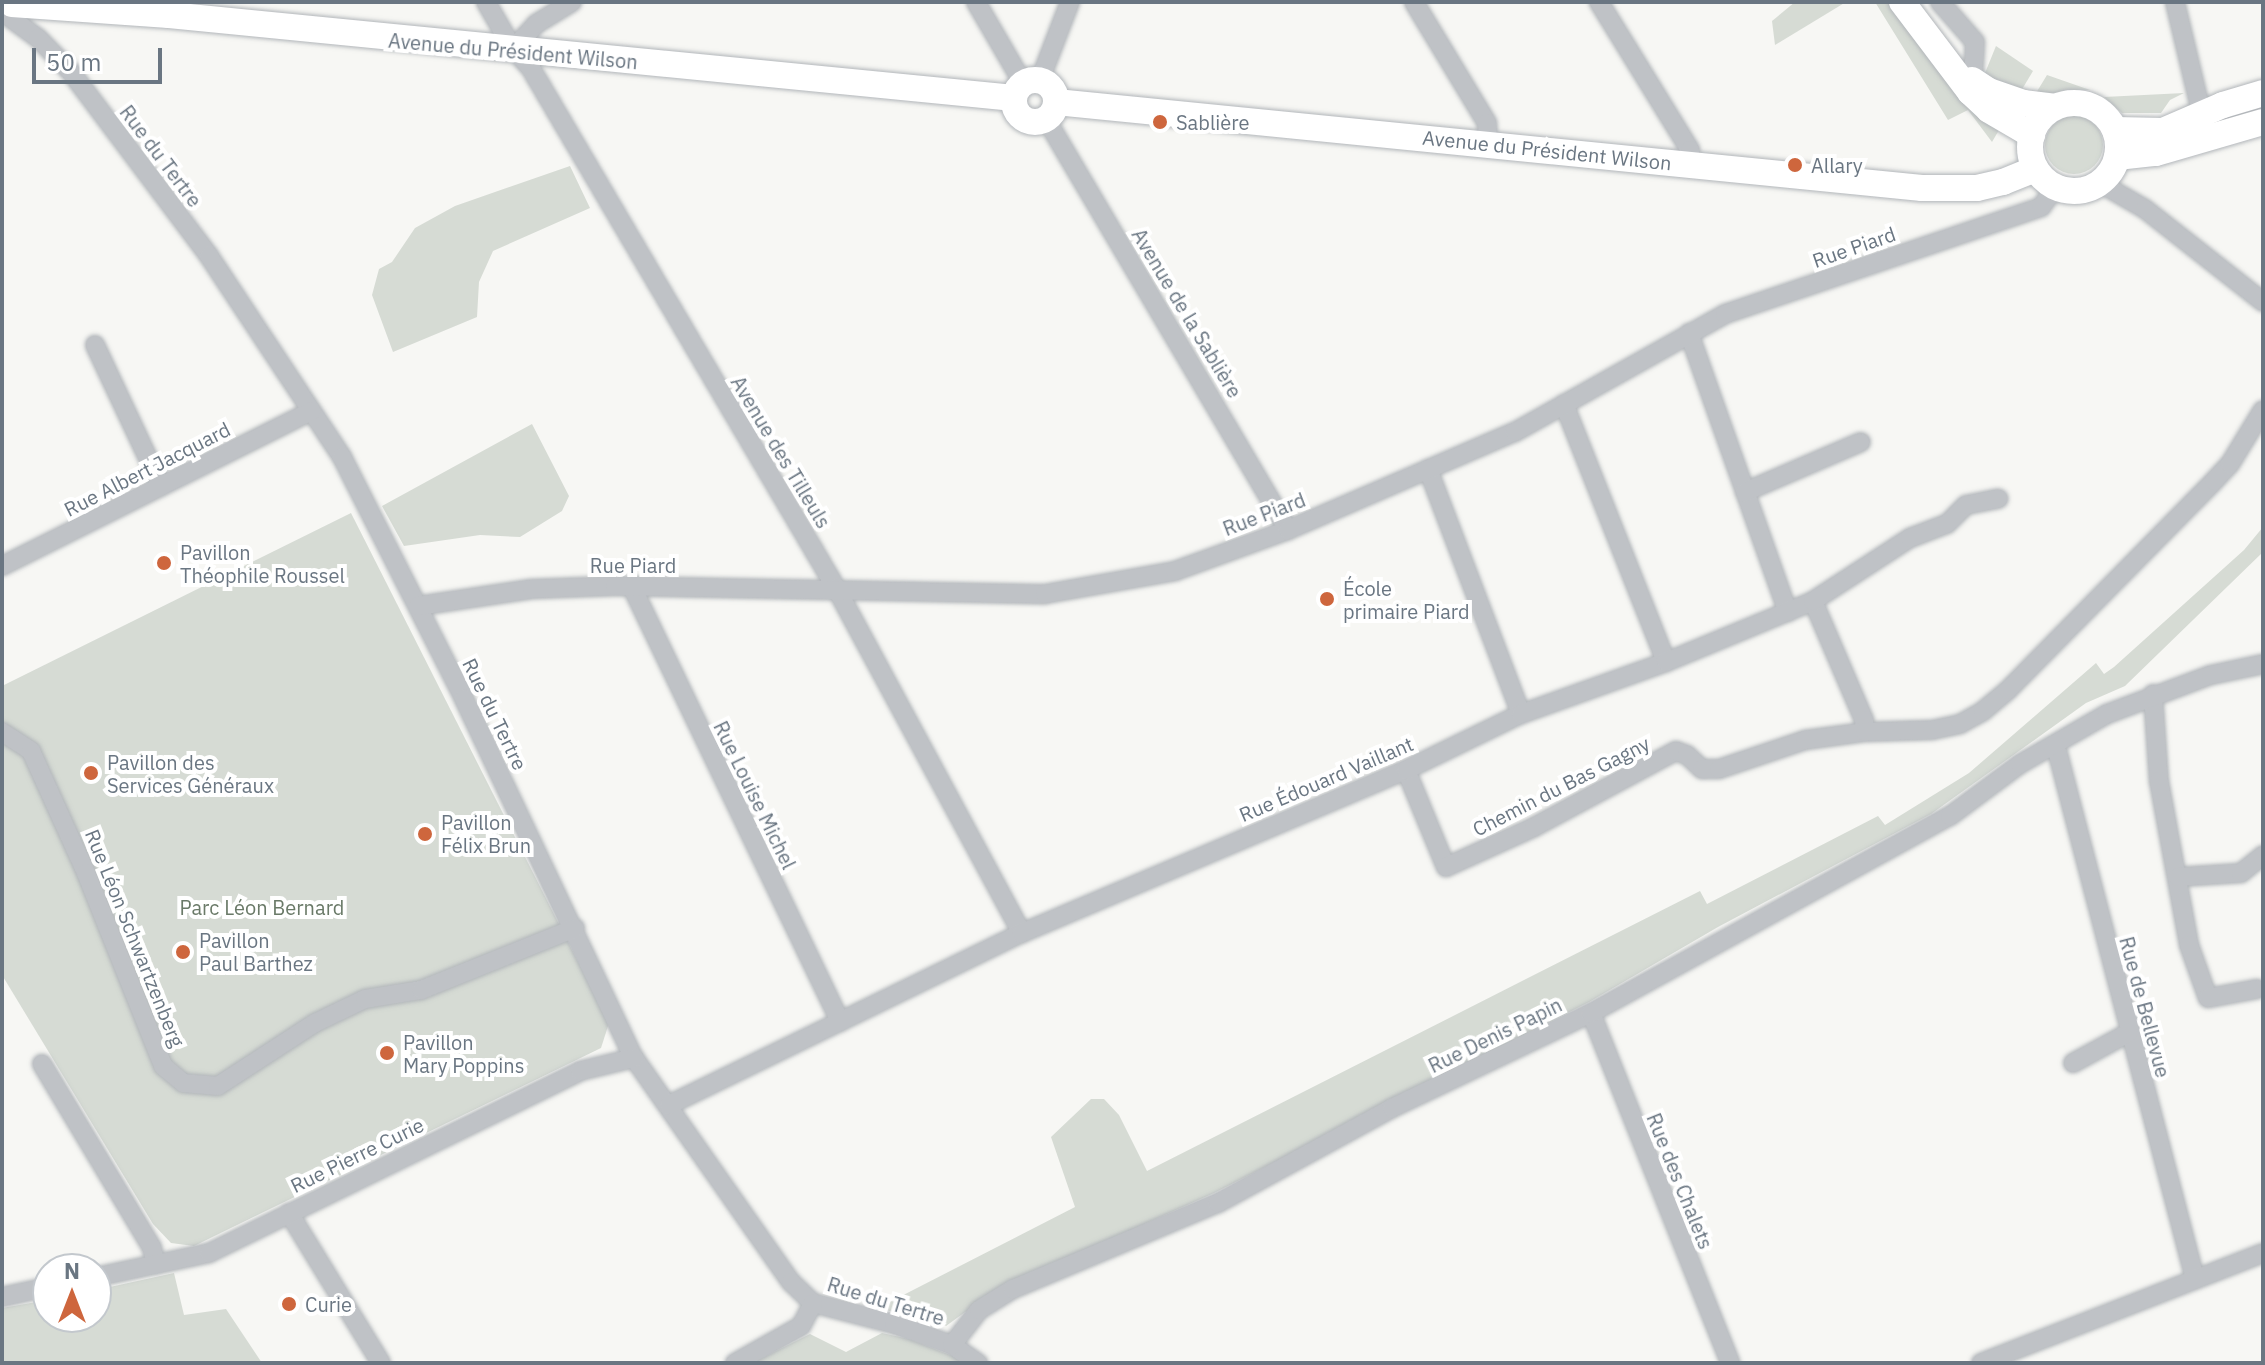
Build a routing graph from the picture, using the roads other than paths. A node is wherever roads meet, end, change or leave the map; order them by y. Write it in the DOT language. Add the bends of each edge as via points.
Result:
graph roads {
  1 [pos="486,2"];
  2 [pos="572,2"];
  3 [pos="976,2"];
  4 [pos="1070,2"];
  5 [pos="1414,2"];
  6 [pos="1599,2"];
  7 [pos="1902,2"];
  8 [pos="1940,2"];
  9 [pos="2175,2"];
  10 [pos="9,11"];
  11 [pos="513,49"];
  12 [pos="1949,66"];
  13 [pos="1973,81"];
  14 [pos="1026,87"];
  15 [pos="2263,93"];
  16 [pos="2054,107"];
  17 [pos="1051,111"];
  18 [pos="2202,115"];
  19 [pos="2263,122"];
  20 [pos="2115,130"];
  21 [pos="2032,135"];
  22 [pos="1488,145"];
  23 [pos="2117,157"];
  24 [pos="1689,164"];
  25 [pos="2035,169"];
  26 [pos="2100,183"];
  27 [pos="2056,187"];
  28 [pos="2263,302"];
  29 [pos="1689,333"];
  30 [pos="95,345"];
  31 [pos="1564,404"];
  32 [pos="2263,410"];
  33 [pos="311,411"];
  34 [pos="1861,442"];
  35 [pos="1428,469"];
  36 [pos="161,486"];
  37 [pos="1745,492"];
  38 [pos="1998,499"];
  39 [pos="1288,530"];
  40 [pos="2,566"];
  41 [pos="632,587"];
  42 [pos="836,588"];
  43 [pos="1813,601"];
  44 [pos="418,606"];
  45 [pos="1788,612"];
  46 [pos="1666,662"];
  47 [pos="2263,664"];
  48 [pos="2153,694"];
  49 [pos="1521,714"];
  50 [pos="2,732"];
  51 [pos="1865,732"];
  52 [pos="2052,746"];
  53 [pos="1406,770"];
  54 [pos="2263,855"];
  55 [pos="2178,877"];
  56 [pos="575,928"];
  57 [pos="1022,933"];
  58 [pos="2257,989"];
  59 [pos="1591,1013"];
  60 [pos="840,1022"];
  61 [pos="2128,1033"];
  62 [pos="634,1058"];
  63 [pos="2073,1063"];
  64 [pos="42,1064"];
  65 [pos="669,1105"];
  66 [pos="289,1213"];
  67 [pos="2263,1253"];
  68 [pos="156,1265"];
  69 [pos="112,1274"];
  70 [pos="2195,1279"];
  71 [pos="32,1290"];
  72 [pos="2,1297"];
  73 [pos="813,1303"];
  74 [pos="952,1345"];
  75 [pos="381,1363"];
  76 [pos="735,1363"];
  77 [pos="978,1363"];
  78 [pos="1730,1363"];
  79 [pos="1981,1363"];
  1 -- 11 [label="street, Avenue des Tilleuls"];
  2 -- 11 [label="street" via="536,24"];
  3 -- 14 [label="street"];
  4 -- 14 [label="street"];
  5 -- 22 [label="street" via="1487,123"];
  6 -- 24 [label="street" via="1690,150"];
  7 -- 12 [label="street"];
  8 -- 13 [label="street" via="1975,42"];
  9 -- 18 [label="street"];
  10 -- 11 [label="street, Avenue du Président Wilson" via="81,7"];
  10 -- 33 [label="street, Rue du Tertre" via="71,72 209,256"];
  11 -- 14 [label="street, Avenue du Président Wilson"];
  11 -- 42 [label="street, Avenue des Tilleuls" via="530,67"];
  12 -- 13 [label="street"];
  12 -- 21 [label="street" via="1989,110"];
  13 -- 16 [label="street" via="2023,103"];
  14 -- 17 [label="street" via="1052,89"];
  14 -- 17 [label="street, Avenue du Président Wilson" via="1020,117 1033,122"];
  15 -- 18 [label="street"];
  16 -- 20 [label="street" via="2072,102 2091,106"];
  16 -- 21 [label="street"];
  17 -- 22 [label="street, Avenue du Président Wilson"];
  17 -- 39 [label="street, Avenue de la Sablière"];
  18 -- 20 [label="street" via="2163,131"];
  19 -- 23 [label="street" via="2156,153"];
  20 -- 23 [label="street"];
  21 -- 25 [label="street"];
  22 -- 24 [label="street, Avenue du Président Wilson"];
  23 -- 26 [label="street"];
  24 -- 25 [label="street, Avenue du Président Wilson" via="1922,188 1977,188"];
  25 -- 27 [label="street"];
  26 -- 27 [label="street" via="2070,191"];
  26 -- 28 [label="street" via="2145,209"];
  27 -- 29 [label="street, Rue Piard" via="2041,207 1725,314"];
  29 -- 31 [label="street, Rue Piard"];
  29 -- 37 [label="street"];
  30 -- 36 [label="street"];
  31 -- 35 [label="street, Rue Piard" via="1515,432"];
  31 -- 46 [label="street"];
  32 -- 51 [label="street, Chemin du Bas Gagny" via="2230,464 1983,711 1960,724 1932,730"];
  33 -- 36 [label="street, Rue Albert Jacquard"];
  33 -- 44 [label="street, Rue du Tertre" via="342,457"];
  34 -- 37 [label="street"];
  35 -- 39 [label="street, Rue Piard"];
  35 -- 49 [label="street"];
  36 -- 40 [label="street, Rue Albert Jacquard"];
  37 -- 45 [label="street"];
  38 -- 43 [label="street, Rue Édouard Vaillant" via="1966,505 1947,524 1910,538"];
  39 -- 42 [label="street, Rue Piard" via="1175,571 1045,594"];
  41 -- 42 [label="street, Rue Piard"];
  41 -- 44 [label="street, Rue Piard" via="532,589"];
  41 -- 60 [label="street, Rue Louise Michel"];
  42 -- 57 [label="street, Avenue des Tilleuls"];
  43 -- 45 [label="street, Rue Édouard Vaillant"];
  43 -- 51 [label="street"];
  44 -- 56 [label="street, Rue du Tertre"];
  45 -- 46 [label="street, Rue Édouard Vaillant"];
  46 -- 49 [label="street, Rue Édouard Vaillant"];
  47 -- 48 [label="street, Rue Denis Papin"];
  48 -- 52 [label="street, Rue Denis Papin"];
  48 -- 55 [label="street" via="2159,781"];
  49 -- 53 [label="street, Rue Édouard Vaillant"];
  50 -- 56 [label="street, Rue Léon Schwartzenberg" via="31,751 163,1066 183,1083 218,1086 315,1023 365,999 421,990"];
  51 -- 53 [label="street, Chemin du Bas Gagny" via="1805,740 1719,769 1702,769 1676,751 1446,867"];
  52 -- 59 [label="street, Rue Denis Papin" via="1950,816"];
  52 -- 61 [label="street, Rue de Bellevue"];
  53 -- 57 [label="street, Rue Édouard Vaillant"];
  54 -- 55 [label="street" via="2241,873"];
  55 -- 58 [label="street" via="2189,945 2208,998"];
  56 -- 62 [label="street, Rue du Tertre"];
  57 -- 60 [label="street, Rue Édouard Vaillant"];
  59 -- 74 [label="street, Rue Denis Papin" via="1392,1108 1218,1203 1013,1289 979,1310"];
  59 -- 78 [label="street, Rue des Chalets"];
  60 -- 65 [label="street, Rue Édouard Vaillant"];
  61 -- 63 [label="street"];
  61 -- 70 [label="street, Rue de Bellevue"];
  62 -- 65 [label="street, Rue du Tertre"];
  62 -- 66 [label="street, Rue Pierre Curie" via="580,1071"];
  64 -- 68 [label="street" via="152,1248"];
  65 -- 73 [label="street, Rue du Tertre" via="791,1282"];
  66 -- 68 [label="street, Rue Pierre Curie" via="209,1253"];
  66 -- 75 [label="street"];
  67 -- 70 [label="street"];
  68 -- 69 [label="street, Rue Pierre Curie"];
  70 -- 79 [label="street"];
  71 -- 72 [label="street"];
  73 -- 74 [label="street, Rue du Tertre"];
  73 -- 76 [label="street" via="801,1326"];
  74 -- 77 [label="street, Rue du Tertre"];
}
